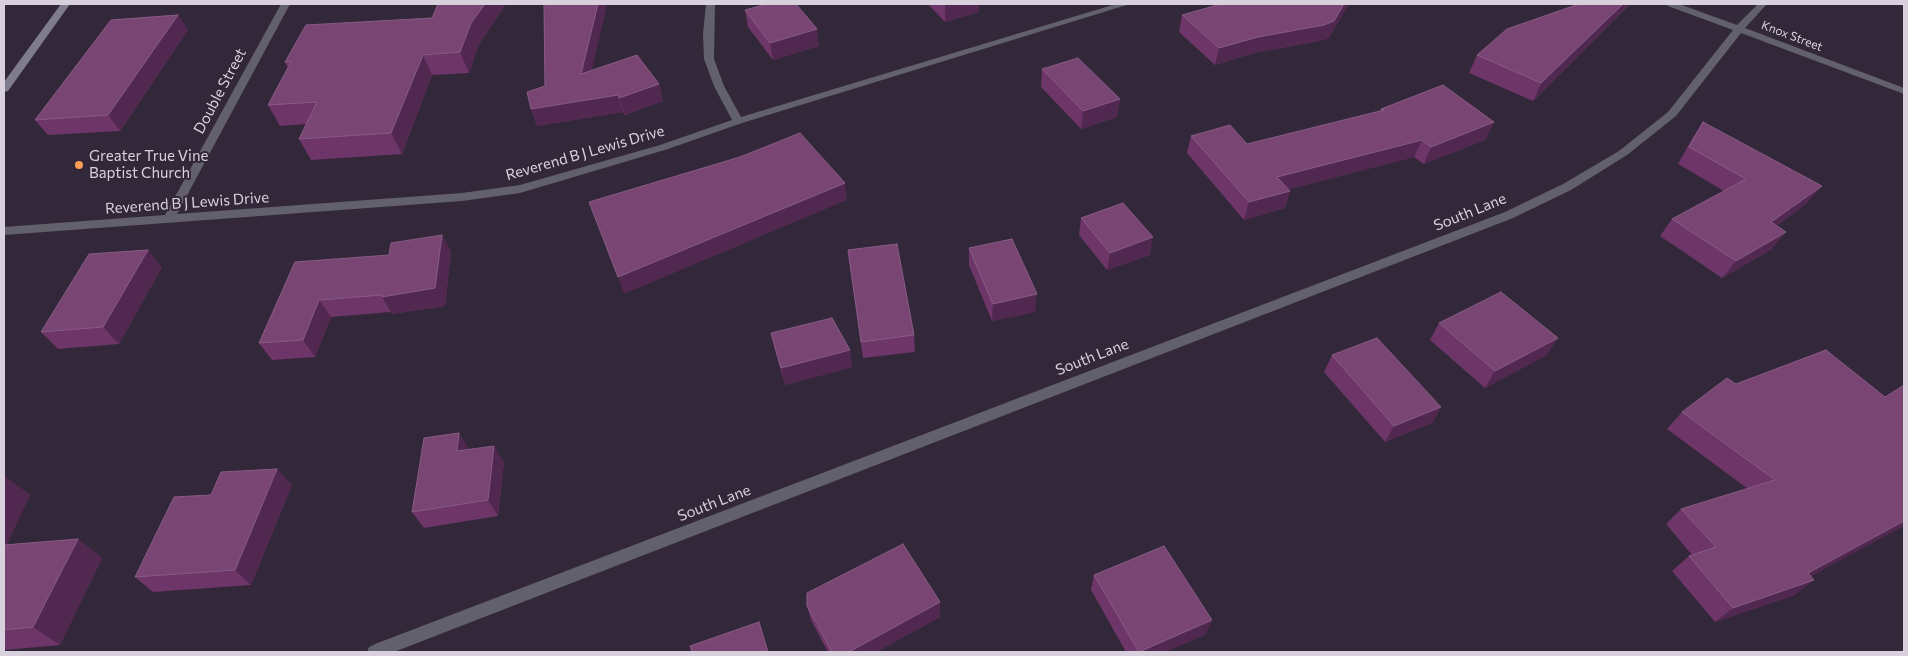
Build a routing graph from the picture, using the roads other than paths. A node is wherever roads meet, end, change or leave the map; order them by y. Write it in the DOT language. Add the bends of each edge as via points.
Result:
graph roads {
  1 [pos="65,4"];
  2 [pos="285,4"];
  3 [pos="710,4"];
  4 [pos="1125,4"];
  5 [pos="1671,4"];
  6 [pos="1763,4"];
  7 [pos="1739,29"];
  8 [pos="4,89"];
  9 [pos="1904,91"];
  10 [pos="738,122"];
  11 [pos="168,220"];
  12 [pos="4,231"];
  13 [pos="375,652"];
  1 -- 8 [label="main road"];
  2 -- 11 [label="street, Double Street"];
  3 -- 10 [label="street" via="709,59"];
  4 -- 10 [label="street, Reverend B J Lewis Drive"];
  5 -- 7 [label="street, Knox Street"];
  6 -- 7 [label="street, South Lane"];
  7 -- 9 [label="street, Knox Street"];
  7 -- 13 [label="street, South Lane" via="1672,114 1623,153 1568,186 1509,215"];
  10 -- 11 [label="street, Reverend B J Lewis Drive" via="520,189 462,197"];
  11 -- 12 [label="street, Reverend B J Lewis Drive"];
}
